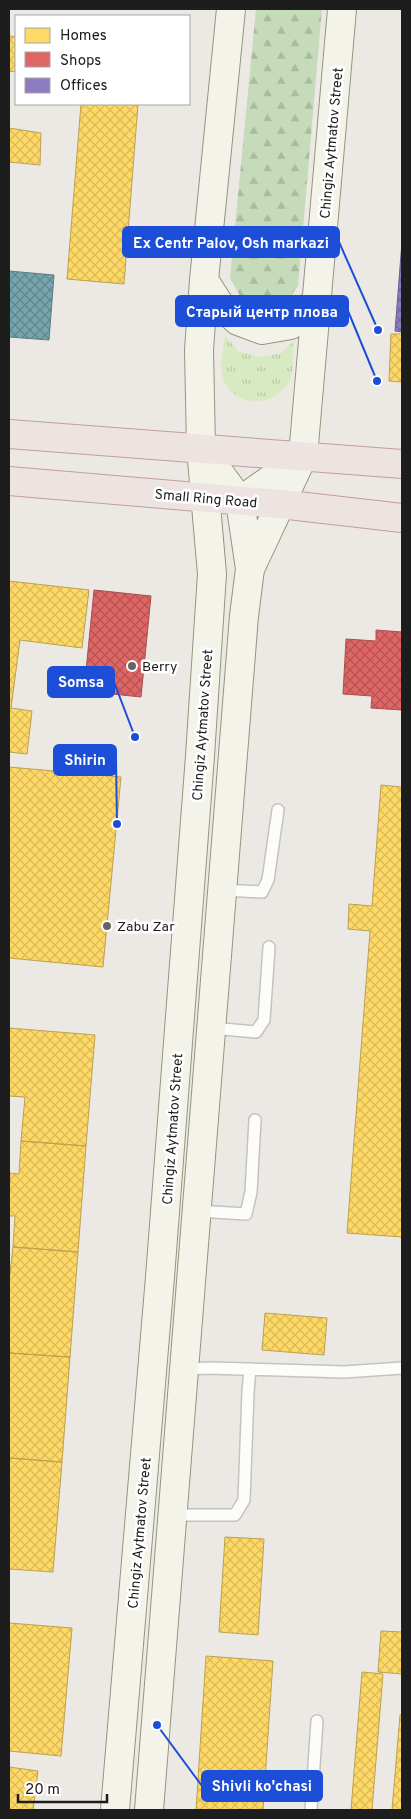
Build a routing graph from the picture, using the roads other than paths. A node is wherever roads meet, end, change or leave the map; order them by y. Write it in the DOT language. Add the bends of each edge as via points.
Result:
graph roads {
  1 [pos="231,9"];
  2 [pos="342,9"];
  3 [pos="204,280"];
  4 [pos="316,301"];
  5 [pos="9,434"];
  6 [pos="201,448"];
  7 [pos="303,456"];
  8 [pos="402,464"];
  9 [pos="9,480"];
  10 [pos="206,498"];
  11 [pos="240,501"];
  12 [pos="280,504"];
  13 [pos="402,518"];
  14 [pos="250,569"];
  15 [pos="278,810"];
  16 [pos="223,890"];
  17 [pos="269,948"];
  18 [pos="212,1028"];
  19 [pos="255,1120"];
  20 [pos="197,1211"];
  21 [pos="402,1368"];
  22 [pos="185,1369"];
  23 [pos="250,1369"];
  24 [pos="173,1515"];
  25 [pos="317,1721"];
  26 [pos="115,1810"];
  27 [pos="149,1810"];
  28 [pos="311,1810"];
  1 -- 3 [label="main road, Chingiz Aytmatov Street"];
  2 -- 4 [label="main road, Chingiz Aytmatov Street"];
  3 -- 4 [label="main road" via="220,305 238,321 262,330 291,325"];
  3 -- 6 [label="main road, Chingiz Aytmatov Street" via="199,350"];
  4 -- 7 [label="main road, Chingiz Aytmatov Street"];
  5 -- 6 [label="highway"];
  6 -- 7 [label="highway"];
  6 -- 10 [label="main road, Chingiz Aytmatov Street"];
  6 -- 11 [label="main road, Chingiz Aytmatov Street"];
  7 -- 8 [label="highway"];
  7 -- 11 [label="main road"];
  7 -- 12 [label="main road, Chingiz Aytmatov Street"];
  9 -- 10 [label="highway, Small Ring Road"];
  10 -- 11 [label="highway, Small Ring Road"];
  10 -- 26 [label="main road, Chingiz Aytmatov Street" via="212,574 200,756 160,1287"];
  11 -- 12 [label="highway, Small Ring Road"];
  11 -- 14 [label="main road, Chingiz Aytmatov Street"];
  12 -- 13 [label="highway, Small Ring Road"];
  12 -- 14 [label="main road, Chingiz Aytmatov Street"];
  14 -- 16 [label="main road, Chingiz Aytmatov Street"];
  15 -- 16 [label="lane" via="268,880 262,892"];
  16 -- 18 [label="main road, Chingiz Aytmatov Street"];
  17 -- 18 [label="lane" via="264,1020 256,1032"];
  18 -- 20 [label="main road, Chingiz Aytmatov Street"];
  19 -- 20 [label="lane" via="251,1192 246,1214"];
  20 -- 22 [label="main road, Chingiz Aytmatov Street"];
  21 -- 23 [label="lane" via="344,1372"];
  22 -- 23 [label="lane"];
  22 -- 24 [label="main road, Chingiz Aytmatov Street"];
  23 -- 24 [label="lane" via="244,1500 235,1515"];
  24 -- 27 [label="main road, Chingiz Aytmatov Street"];
  25 -- 28 [label="lane"];
}
